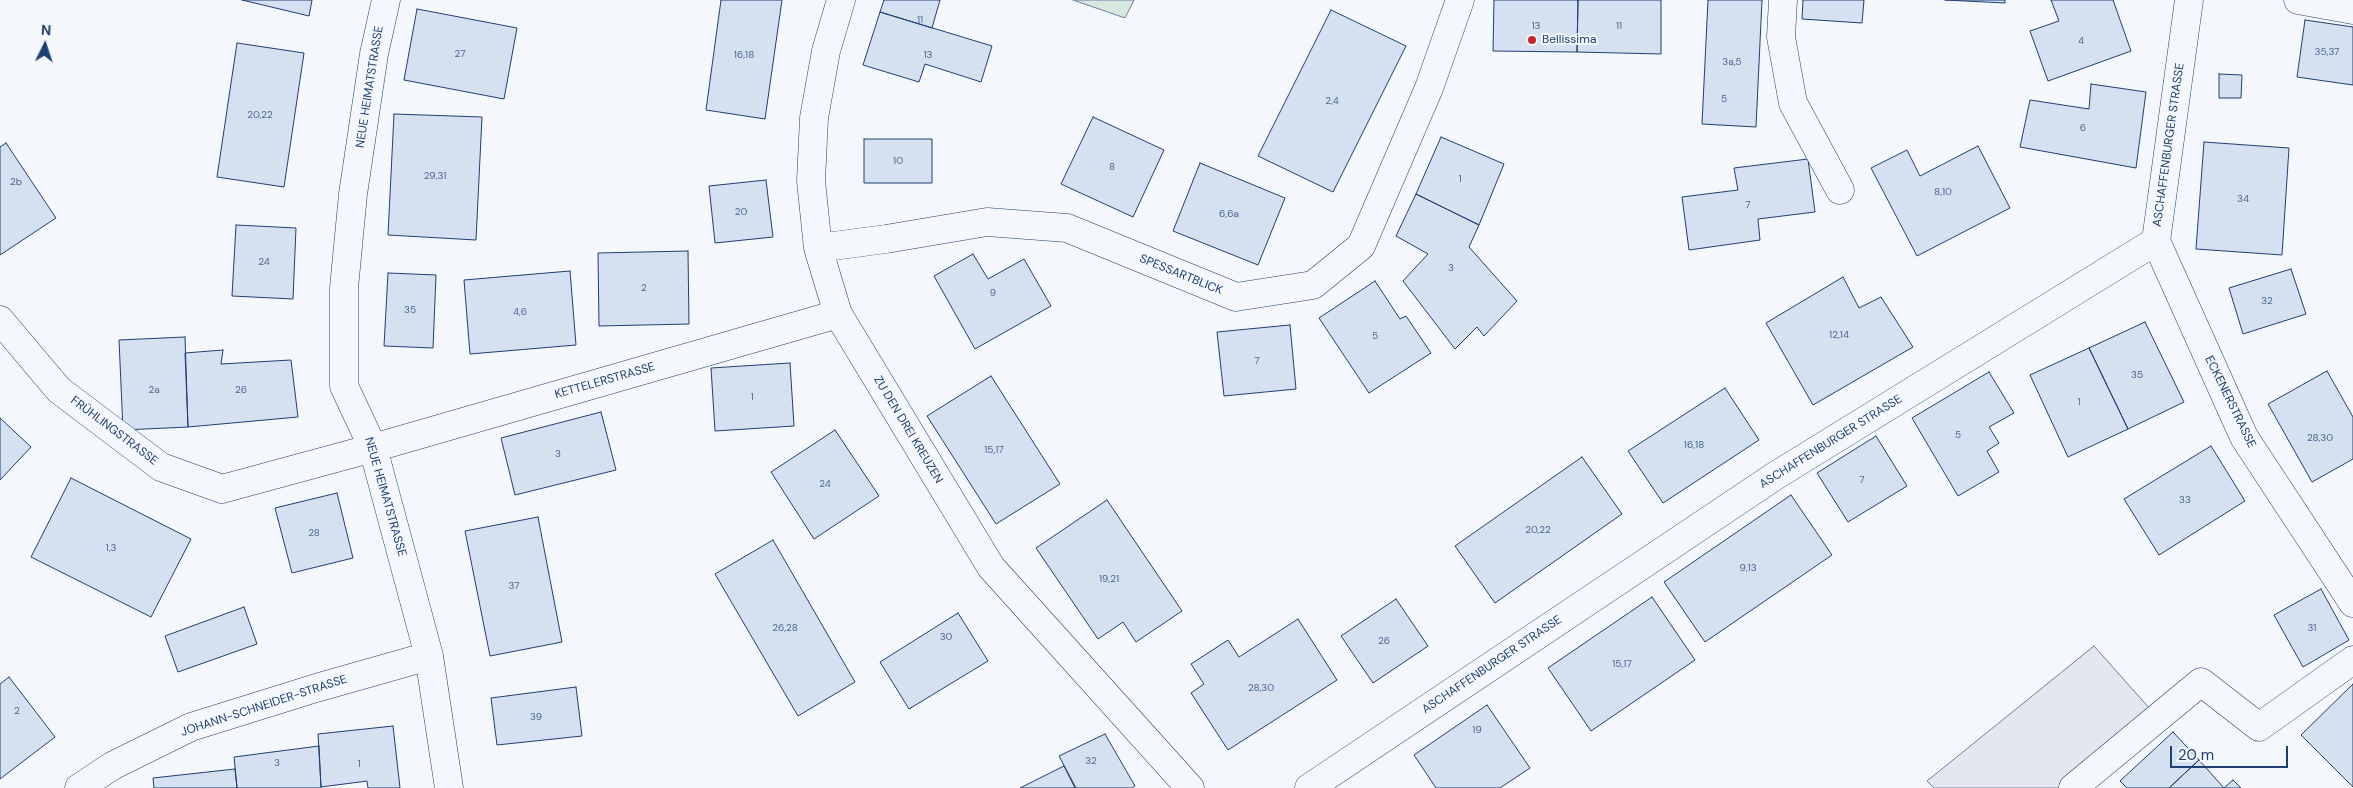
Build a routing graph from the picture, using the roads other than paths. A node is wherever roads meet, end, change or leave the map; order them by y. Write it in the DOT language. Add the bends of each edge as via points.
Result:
graph roads {
  1 [pos="386,0"];
  2 [pos="842,0"];
  3 [pos="1460,0"];
  4 [pos="1783,0"];
  5 [pos="2189,0"];
  6 [pos="2298,0"];
  7 [pos="2353,10"];
  8 [pos="1840,190"];
  9 [pos="2156,241"];
  10 [pos="818,248"];
  11 [pos="838,314"];
  12 [pos="0,320"];
  13 [pos="373,448"];
  14 [pos="2353,603"];
  15 [pos="429,656"];
  16 [pos="2353,660"];
  17 [pos="112,777"];
  18 [pos="79,788"];
  19 [pos="450,788"];
  20 [pos="1190,788"];
  21 [pos="1309,788"];
  22 [pos="2073,788"];
  1 -- 13 [label="street, NEUE HEIMATSTRASSE" via="374,54 353,194 344,288 344,386"];
  2 -- 10 [label="street, ZU DEN DREI KREUZEN" via="826,51 814,118 811,181"];
  3 -- 10 [label="street, SPESSARTBLICK" via="1429,88 1361,246 1313,285 1236,297 1067,228 987,222"];
  4 -- 8 [label="street" via="1781,37 1793,103"];
  5 -- 9 [label="street, ASCHAFFENBURGER STRASSE"];
  6 -- 7 [label="street"];
  9 -- 14 [label="street, ECKENERSTRASSE" via="2244,437"];
  9 -- 21 [label="street, ASCHAFFENBURGER STRASSE" via="1775,476"];
  10 -- 11 [label="street, ZU DEN DREI KREUZEN"];
  11 -- 13 [label="street, KETTELERSTRASSE"];
  11 -- 20 [label="street, ZU DEN DREI KREUZEN" via="991,567"];
  12 -- 13 [label="street, FRÜHLINGSTRASSE" via="59,390 161,468 222,489"];
  13 -- 15 [label="street, NEUE HEIMATSTRASSE"];
  15 -- 17 [label="street, JOHANN-SCHNEIDER-STRASSE" via="191,727"];
  15 -- 19 [label="street, NEUE HEIMATSTRASSE"];
  16 -- 22 [label="street" via="2259,727 2201,682"];
  17 -- 18 [label="street, JOHANN-SCHNEIDER-STRASSE"];
}
